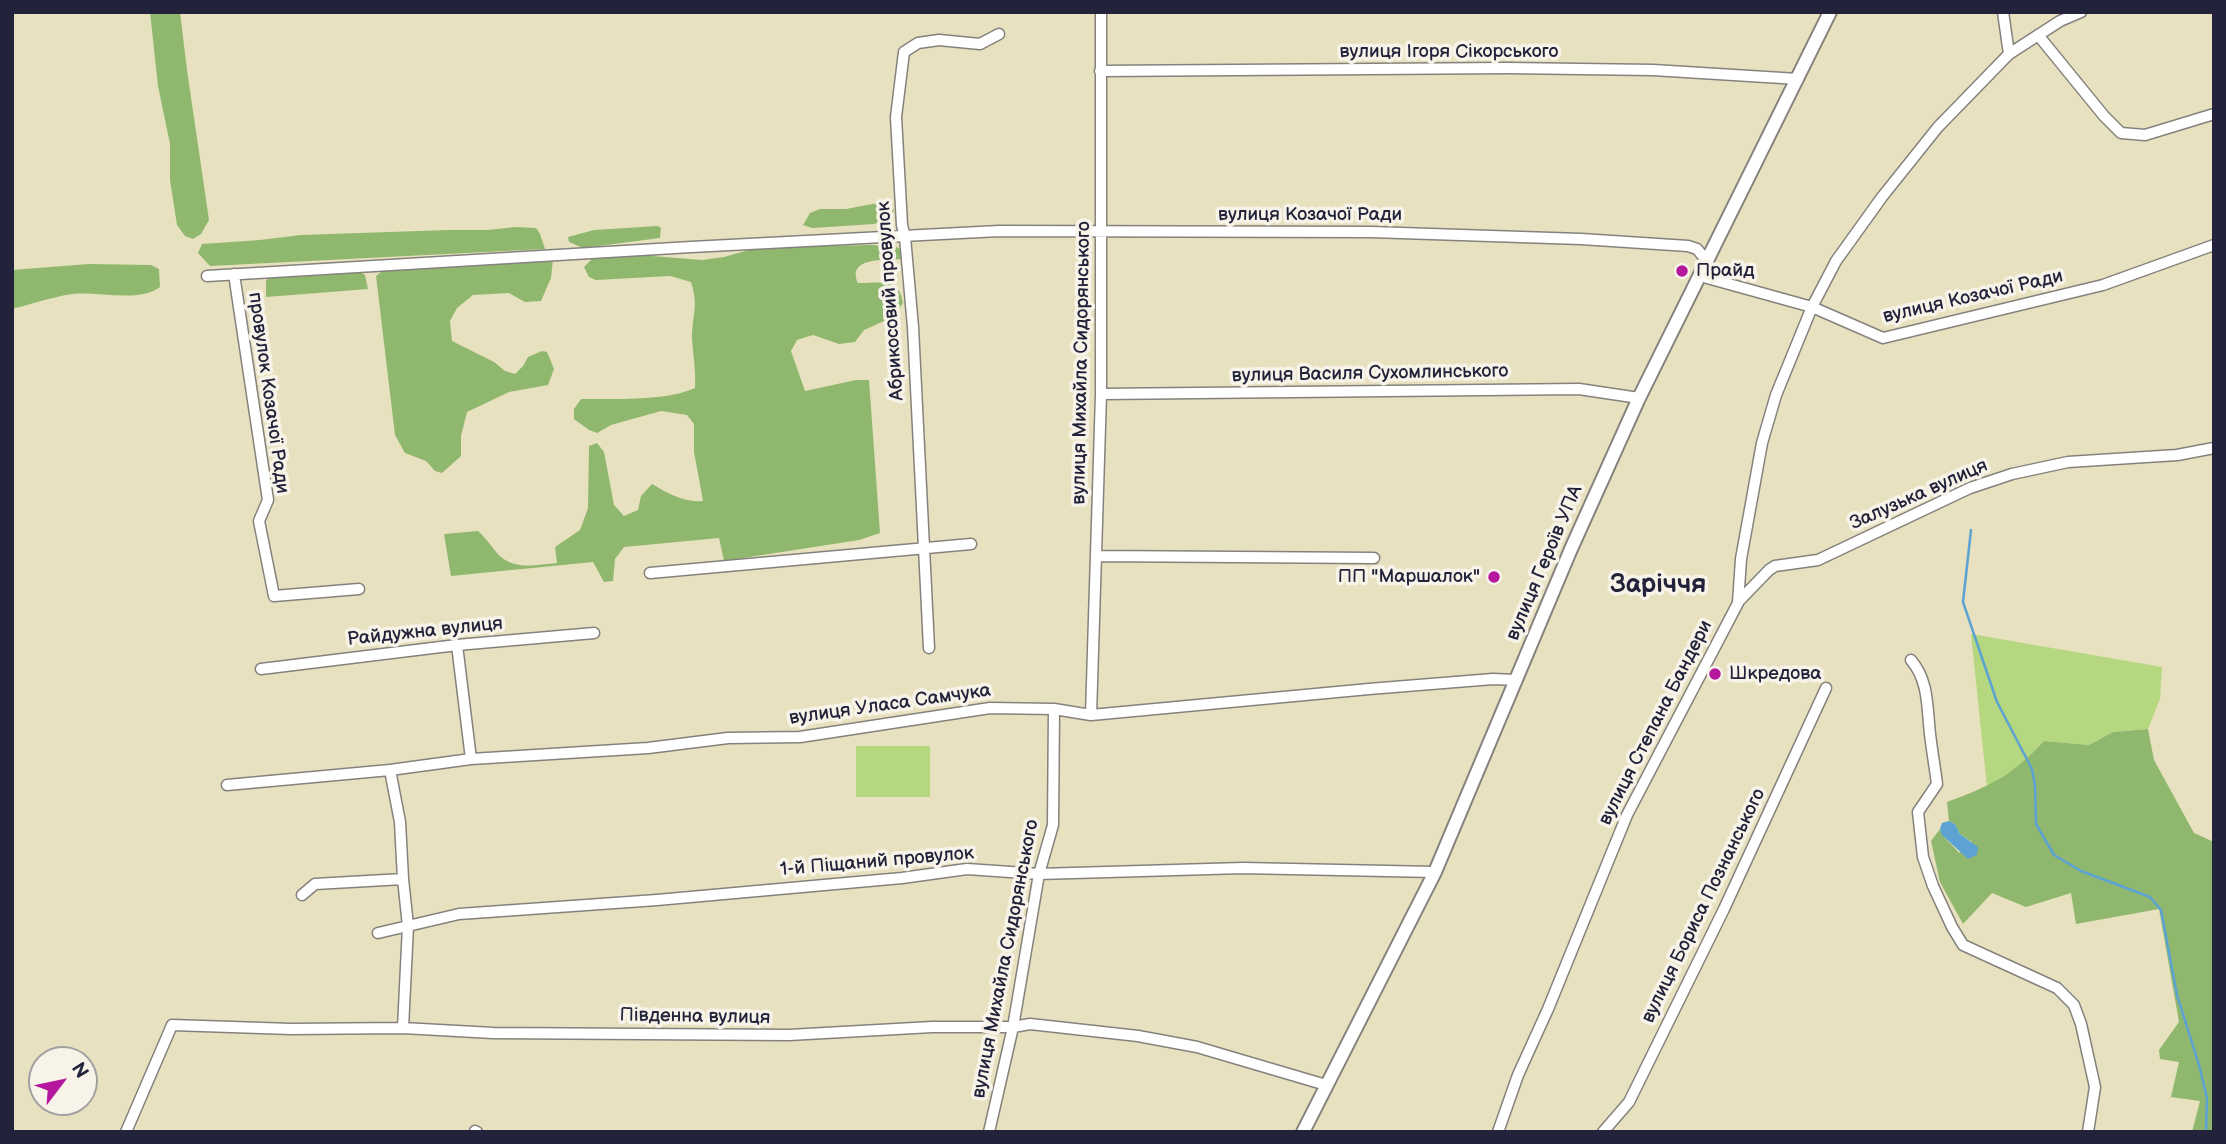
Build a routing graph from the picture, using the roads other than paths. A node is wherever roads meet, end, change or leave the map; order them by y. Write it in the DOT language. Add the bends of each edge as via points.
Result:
graph roads {
  1 [pos="1101,12"];
  2 [pos="1830,12"];
  3 [pos="2003,12"];
  4 [pos="2081,12"];
  5 [pos="999,34"];
  6 [pos="2039,35"];
  7 [pos="2010,54"];
  8 [pos="1100,71"];
  9 [pos="1798,79"];
  10 [pos="2214,114"];
  11 [pos="1101,231"];
  12 [pos="905,237"];
  13 [pos="2214,245"];
  14 [pos="1707,261"];
  15 [pos="234,274"];
  16 [pos="207,276"];
  17 [pos="1700,276"];
  18 [pos="1812,307"];
  19 [pos="1101,394"];
  20 [pos="1639,398"];
  21 [pos="2214,448"];
  22 [pos="971,544"];
  23 [pos="924,548"];
  24 [pos="1097,556"];
  25 [pos="1374,558"];
  26 [pos="650,573"];
  27 [pos="359,589"];
  28 [pos="1738,603"];
  29 [pos="594,633"];
  30 [pos="457,645"];
  31 [pos="929,648"];
  32 [pos="1911,660"];
  33 [pos="261,669"];
  34 [pos="1516,680"];
  35 [pos="1826,688"];
  36 [pos="1054,709"];
  37 [pos="1091,715"];
  38 [pos="471,759"];
  39 [pos="390,770"];
  40 [pos="227,785"];
  41 [pos="1435,872"];
  42 [pos="1038,874"];
  43 [pos="403,879"];
  44 [pos="302,895"];
  45 [pos="408,926"];
  46 [pos="377,933"];
  47 [pos="1013,1027"];
  48 [pos="403,1028"];
  49 [pos="1326,1086"];
  50 [pos="126,1132"];
  51 [pos="989,1132"];
  52 [pos="1303,1132"];
  53 [pos="1498,1132"];
  54 [pos="1603,1132"];
  55 [pos="2088,1132"];
  1 -- 8 [label="street, вулиця Михайла Сидорянського"];
  2 -- 9 [label="street, вулиця Героїв УПА"];
  3 -- 7 [label="street"];
  4 -- 6 [label="street, вулиця Степана Бандери"];
  5 -- 12 [label="street, Абрикосовий провулок" via="980,44 939,40 918,43 904,52 896,117"];
  6 -- 7 [label="street, вулиця Степана Бандери"];
  6 -- 10 [label="street" via="2121,133 2145,135"];
  7 -- 18 [label="street, вулиця Степана Бандери" via="1938,128 1882,197 1836,261"];
  8 -- 9 [label="street, вулиця Ігоря Сікорського" via="1507,68 1653,70"];
  8 -- 11 [label="street, вулиця Михайла Сидорянського"];
  9 -- 14 [label="street, вулиця Героїв УПА"];
  11 -- 12 [label="street, вулиця Козачої Ради"];
  11 -- 14 [label="street, вулиця Козачої Ради" via="1581,239 1688,246"];
  11 -- 19 [label="street, вулиця Михайла Сидорянського"];
  12 -- 15 [label="street, вулиця Козачої Ради"];
  12 -- 23 [label="street, Абрикосовий провулок"];
  13 -- 18 [label="street, вулиця Козачої Ради" via="2103,285 1883,338"];
  14 -- 17 [label="street, вулиця Героїв УПА"];
  15 -- 16 [label="street, вулиця Козачої Ради"];
  15 -- 27 [label="street, провулок Козачої Ради" via="268,500 260,521 274,596"];
  17 -- 18 [label="street, вулиця Козачої Ради"];
  17 -- 20 [label="street, вулиця Героїв УПА"];
  18 -- 28 [label="street, вулиця Степана Бандери" via="1762,443 1741,559"];
  19 -- 20 [label="street, вулиця Василя Сухомлинського" via="1579,389"];
  19 -- 24 [label="street, вулиця Михайла Сидорянського"];
  20 -- 34 [label="street, вулиця Героїв УПА"];
  21 -- 28 [label="street, Залузька вулиця" via="2068,462 2012,474 1970,488 1818,560 1775,566"];
  22 -- 23 [label="street"];
  23 -- 26 [label="street"];
  23 -- 31 [label="street, Абрикосовий провулок"];
  24 -- 25 [label="street"];
  24 -- 37 [label="street, вулиця Михайла Сидорянського"];
  28 -- 53 [label="street, вулиця Степана Бандери" via="1627,815"];
  29 -- 30 [label="street, Райдужна вулиця"];
  30 -- 33 [label="street, Райдужна вулиця"];
  30 -- 38 [label="street"];
  32 -- 55 [label="street" via="1920,671 1927,701 1937,784 1918,812 1923,857 1933,886 1963,945 2057,988 2074,1005 2095,1087"];
  34 -- 37 [label="street, вулиця Уласа Самчука"];
  34 -- 41 [label="street, вулиця Героїв УПА"];
  35 -- 54 [label="street, вулиця Бориса Познанського" via="1629,1102"];
  36 -- 37 [label="street, вулиця Уласа Самчука"];
  36 -- 38 [label="street, вулиця Уласа Самчука" via="990,708 800,737 728,738"];
  36 -- 42 [label="street, вулиця Михайла Сидорянського" via="1053,825"];
  38 -- 39 [label="street, вулиця Уласа Самчука"];
  39 -- 40 [label="street, вулиця Уласа Самчука"];
  39 -- 43 [label="street" via="400,822"];
  41 -- 42 [label="street, 1-й Піщаний провулок" via="1243,868"];
  41 -- 49 [label="street, вулиця Героїв УПА"];
  42 -- 45 [label="street, 1-й Піщаний провулок" via="967,869 670,899 459,914"];
  42 -- 47 [label="street, вулиця Михайла Сидорянського"];
  43 -- 44 [label="street" via="315,884"];
  43 -- 45 [label="street"];
  45 -- 46 [label="street, 1-й Піщаний провулок"];
  45 -- 48 [label="street"];
  47 -- 48 [label="street, Південна вулиця" via="789,1035"];
  47 -- 49 [label="street, Південна вулиця" via="1030,1024 1197,1047"];
  47 -- 51 [label="street, вулиця Михайла Сидорянського"];
  48 -- 50 [label="street, Південна вулиця" via="172,1026"];
  49 -- 52 [label="street, вулиця Героїв УПА"];
}
